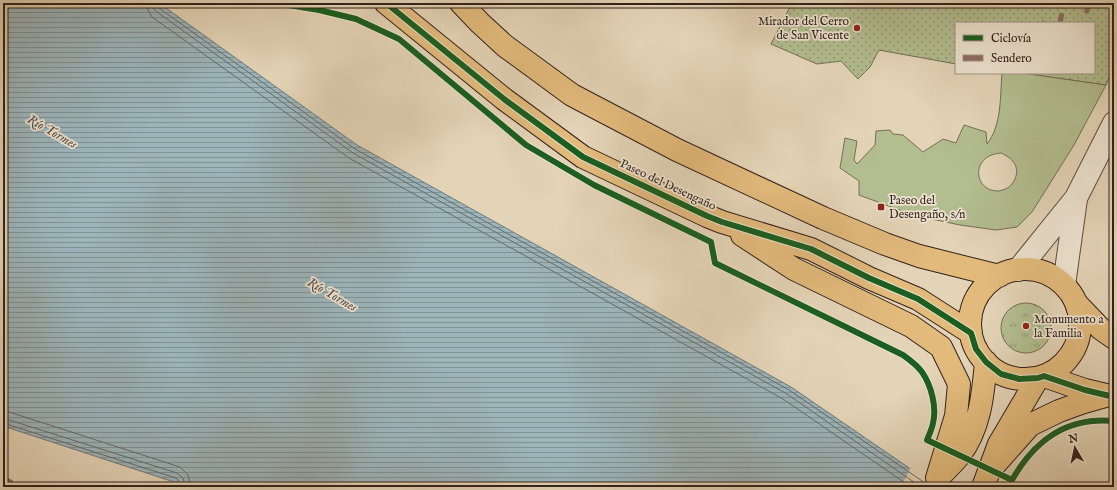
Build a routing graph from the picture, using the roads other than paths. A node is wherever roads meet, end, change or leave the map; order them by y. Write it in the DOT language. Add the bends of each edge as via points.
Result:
graph roads {
  1 [pos="386,3"];
  2 [pos="461,3"];
  3 [pos="1114,123"];
  4 [pos="1076,198"];
  5 [pos="722,222"];
  6 [pos="1008,273"];
  7 [pos="1064,285"];
  8 [pos="1076,303"];
  9 [pos="971,333"];
  10 [pos="1114,338"];
  11 [pos="986,362"];
  12 [pos="1041,377"];
  13 [pos="1112,396"];
  14 [pos="948,459"];
  15 [pos="987,478"];
  16 [pos="935,483"];
  1 -- 5 [label="main road, Paseo del Desengaño" via="504,99 583,156"];
  2 -- 6 [label="main road" via="505,46 572,94 677,150 885,244 919,256"];
  3 -- 4 [label="street"];
  4 -- 6 [label="street"];
  4 -- 7 [label="street"];
  5 -- 9 [label="main road, Paseo del Desengaño" via="811,249 918,299"];
  5 -- 14 [label="main road, Paseo del Desengaño" via="794,269 911,326 940,347 959,384"];
  6 -- 7 [label="main road" via="1030,270 1043,272"];
  6 -- 9 [label="main road" via="986,287 976,300 971,317"];
  7 -- 8 [label="main road"];
  8 -- 10 [label="main road" via="1101,329"];
  8 -- 12 [label="main road" via="1080,314 1080,334 1073,352 1061,366"];
  9 -- 11 [label="main road" via="976,349"];
  11 -- 12 [label="main road" via="1001,374 1019,379"];
  11 -- 14 [label="main road" via="982,400 974,430 959,455"];
  12 -- 13 [label="main road"];
  12 -- 15 [label="main road" via="1002,438"];
  13 -- 15 [label="main road" via="1081,403 1030,425"];
  14 -- 16 [label="main road"];
}
